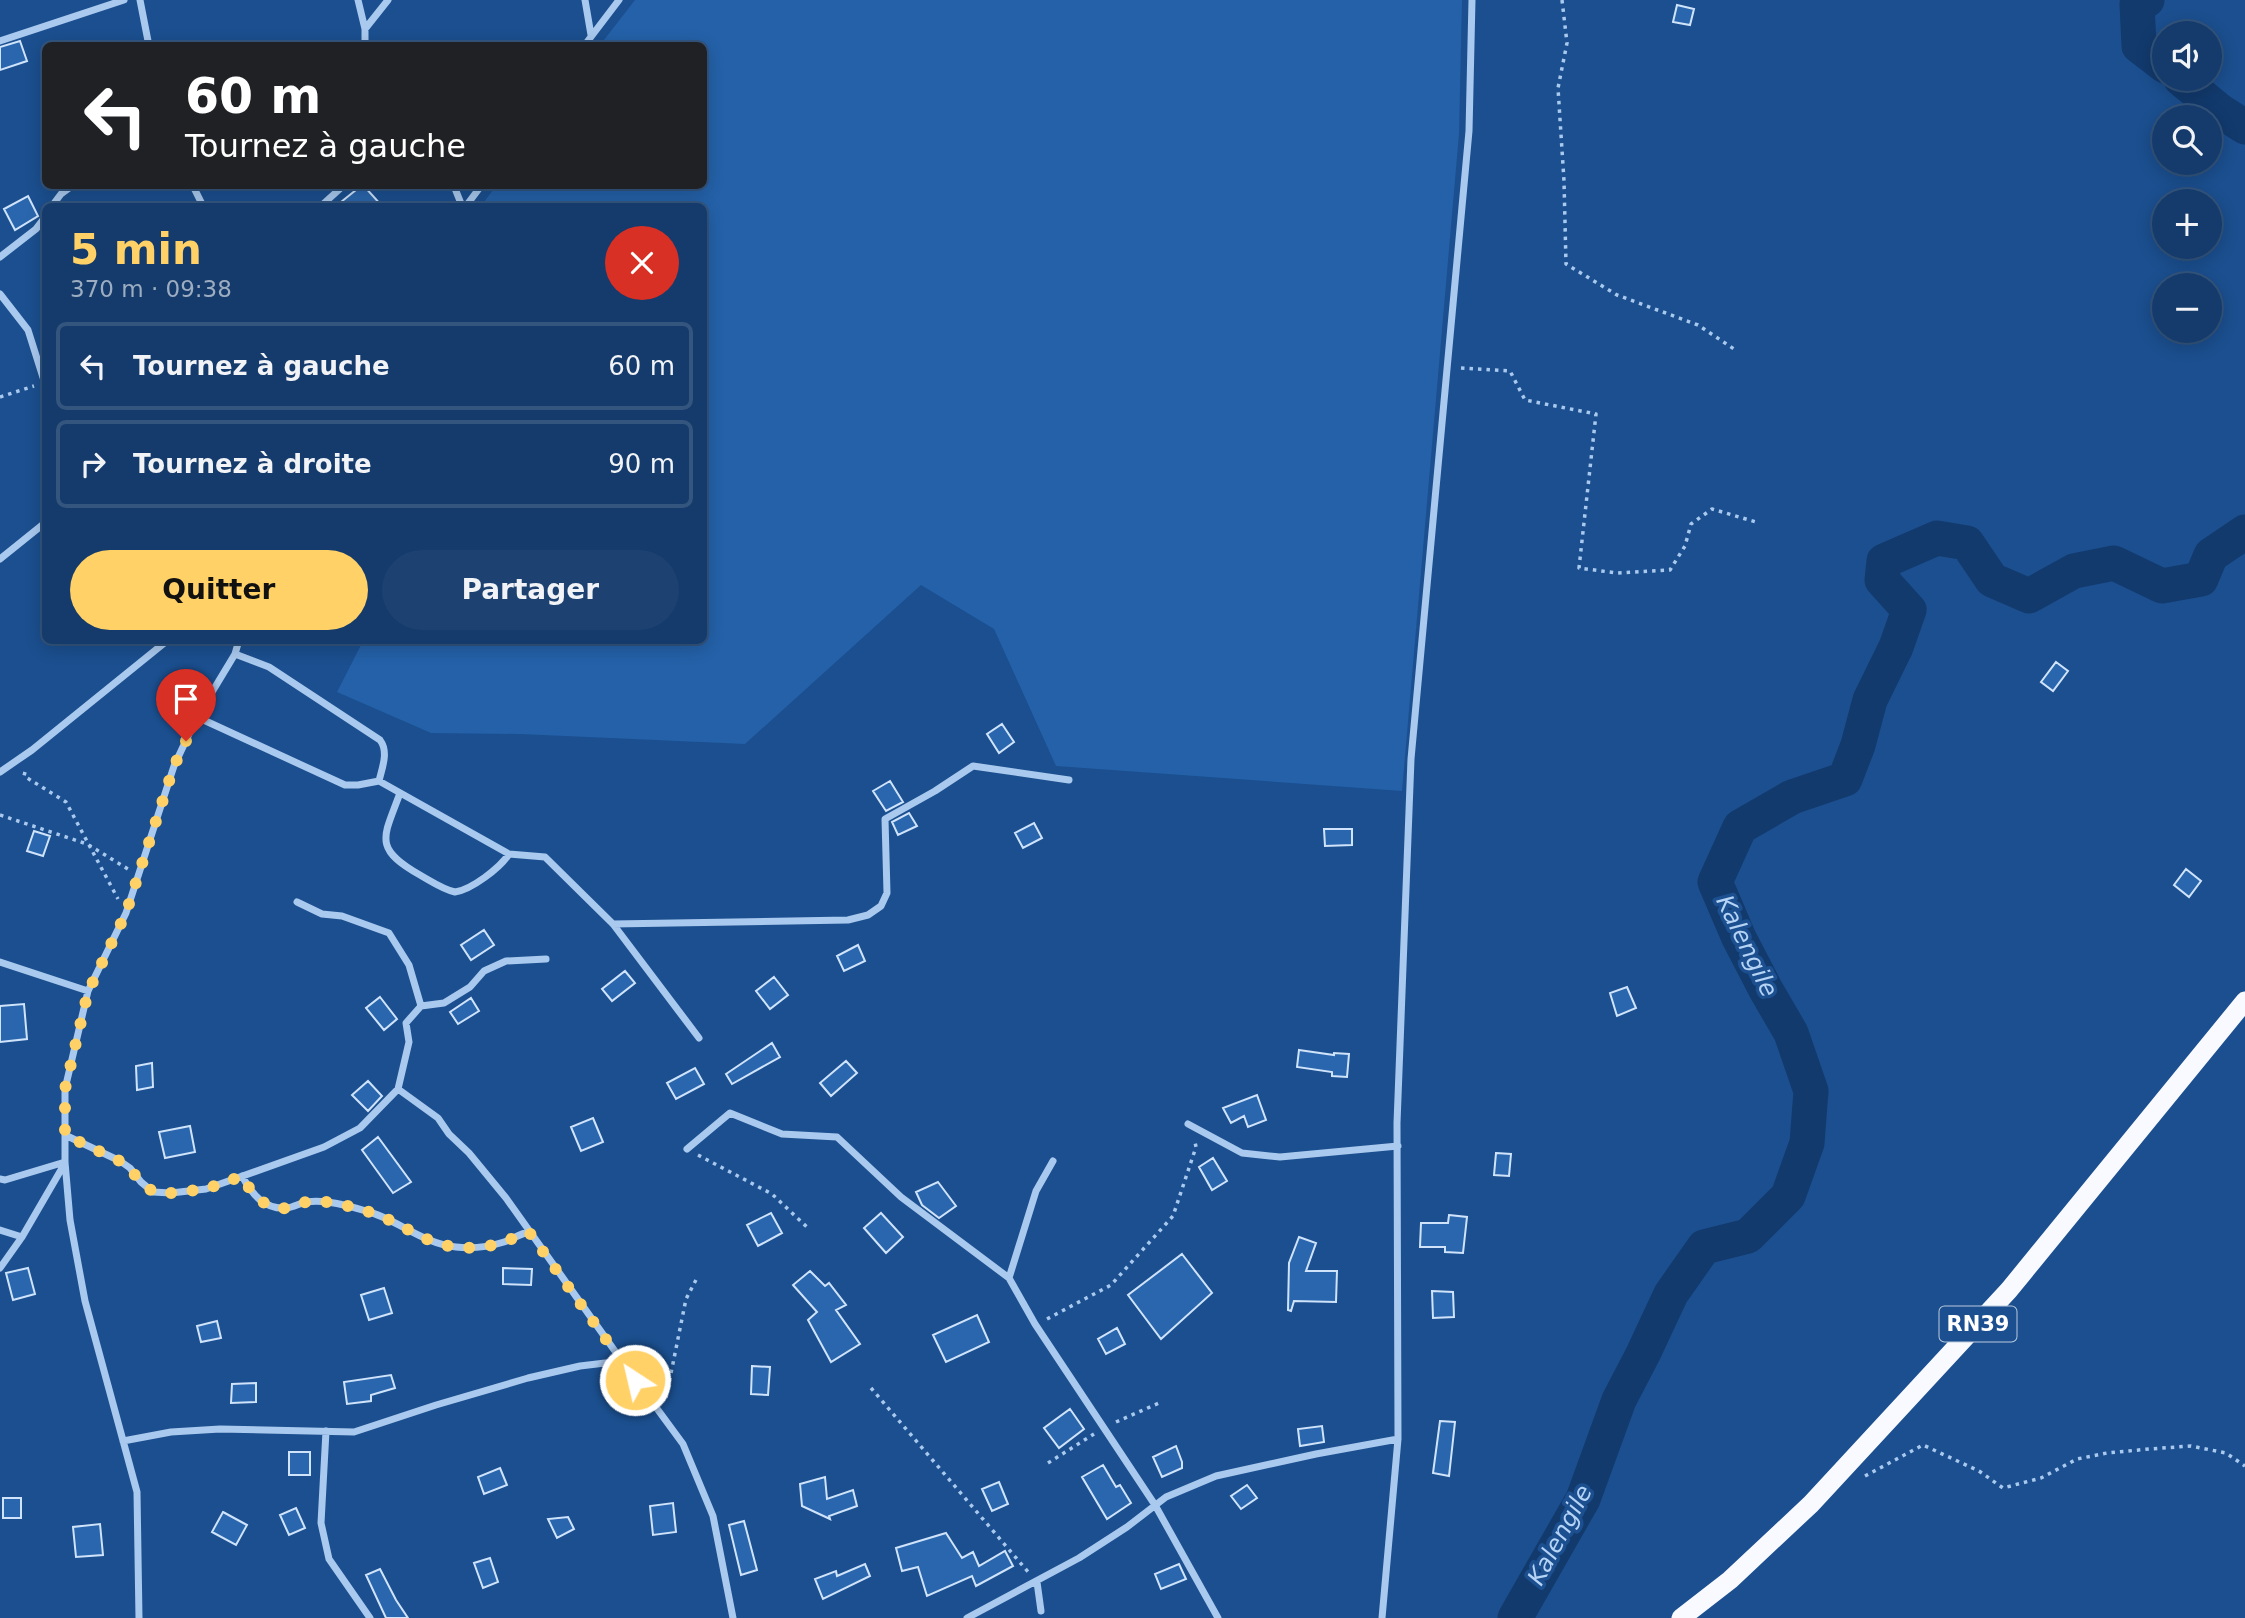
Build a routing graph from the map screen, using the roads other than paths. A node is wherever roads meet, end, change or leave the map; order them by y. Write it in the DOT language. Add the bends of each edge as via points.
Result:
graph roads {
  1 [pos="124,0"];
  2 [pos="140,0"];
  3 [pos="358,0"];
  4 [pos="388,0"];
  5 [pos="585,0"];
  6 [pos="619,0"];
  7 [pos="1472,0"];
  8 [pos="365,29"];
  9 [pos="591,35"];
  10 [pos="0,41"];
  11 [pos="148,42"];
  12 [pos="365,42"];
  13 [pos="587,42"];
  14 [pos="68,189"];
  15 [pos="340,189"];
  16 [pos="478,189"];
  17 [pos="54,203"];
  18 [pos="324,203"];
  19 [pos="467,203"];
  20 [pos="42,221"];
  21 [pos="0,257"];
  22 [pos="0,294"];
  23 [pos="42,378"];
  24 [pos="42,525"];
  25 [pos="0,559"];
  26 [pos="163,644"];
  27 [pos="238,644"];
  28 [pos="235,654"];
  29 [pos="197,717"];
  30 [pos="0,772"];
  31 [pos="1069,780"];
  32 [pos="379,781"];
  33 [pos="400,793"];
  34 [pos="509,854"];
  35 [pos="297,902"];
  36 [pos="613,924"];
  37 [pos="546,959"];
  38 [pos="0,962"];
  39 [pos="88,992"];
  40 [pos="2245,1001"];
  41 [pos="421,1006"];
  42 [pos="699,1038"];
  43 [pos="398,1089"];
  44 [pos="1188,1124"];
  45 [pos="65,1135"];
  46 [pos="1398,1146"];
  47 [pos="687,1149"];
  48 [pos="1053,1161"];
  49 [pos="65,1162"];
  50 [pos="242,1176"];
  51 [pos="0,1179"];
  52 [pos="0,1230"];
  53 [pos="529,1232"];
  54 [pos="22,1237"];
  55 [pos="0,1269"];
  56 [pos="1009,1278"];
  57 [pos="622,1361"];
  58 [pos="326,1431"];
  59 [pos="1398,1439"];
  60 [pos="123,1441"];
  61 [pos="1155,1505"];
  62 [pos="1037,1582"];
  63 [pos="1041,1611"];
  64 [pos="139,1618"];
  65 [pos="370,1618"];
  66 [pos="733,1618"];
  67 [pos="967,1618"];
  68 [pos="1218,1618"];
  69 [pos="1382,1618"];
  70 [pos="1681,1618"];
  1 -- 10 [label="street"];
  2 -- 11 [label="street"];
  3 -- 8 [label="street"];
  4 -- 8 [label="street"];
  5 -- 9 [label="street"];
  6 -- 9 [label="street"];
  7 -- 46 [label="street" via="1469,131 1411,758"];
  8 -- 12 [label="street"];
  9 -- 13 [label="street"];
  14 -- 17 [label="street"];
  15 -- 18 [label="street"];
  16 -- 19 [label="street"];
  20 -- 21 [label="street"];
  22 -- 23 [label="street" via="28,330"];
  24 -- 25 [label="street"];
  26 -- 30 [label="street"];
  27 -- 28 [label="street"];
  28 -- 29 [label="street"];
  28 -- 32 [label="street" via="269,667 380,740 384,756"];
  29 -- 32 [label="street" via="345,785"];
  29 -- 39 [label="street" via="174,766 126,913"];
  31 -- 36 [label="street" via="973,766 885,819 887,893 881,906 868,915 848,920"];
  32 -- 33 [label="street"];
  33 -- 34 [label="street"];
  33 -- 34 [label="street" via="385,838 389,852 400,864 454,892 482,879"];
  34 -- 36 [label="street" via="545,857"];
  35 -- 41 [label="street" via="389,933 409,965"];
  36 -- 42 [label="street"];
  37 -- 41 [label="street" via="506,961 484,971 470,987 444,1003"];
  38 -- 39 [label="street"];
  39 -- 45 [label="street" via="65,1089"];
  40 -- 70 [label="highway, RN39" via="2000,1300 1811,1504 1730,1580"];
  41 -- 43 [label="street" via="406,1023 408,1042"];
  43 -- 50 [label="street" via="359,1128 324,1147"];
  43 -- 53 [label="street" via="438,1118"];
  44 -- 46 [label="street" via="1242,1153 1267,1156"];
  45 -- 49 [label="street"];
  45 -- 50 [label="street" via="120,1161 153,1192 206,1189"];
  46 -- 59 [label="street"];
  47 -- 56 [label="street" via="730,1113 782,1134 837,1136 901,1197"];
  48 -- 56 [label="street" via="1036,1191"];
  49 -- 51 [label="street"];
  49 -- 54 [label="street"];
  49 -- 60 [label="street" via="85,1301"];
  50 -- 53 [label="street" via="254,1195 271,1207 307,1202 345,1206 452,1247 477,1248"];
  52 -- 54 [label="street"];
  53 -- 57 [label="street"];
  54 -- 55 [label="street"];
  56 -- 61 [label="street"];
  57 -- 58 [label="street" via="528,1378 355,1432"];
  57 -- 66 [label="street" via="683,1444 713,1516"];
  58 -- 60 [label="street" via="220,1429"];
  58 -- 65 [label="street" via="321,1523 329,1559"];
  59 -- 61 [label="street" via="1216,1476"];
  59 -- 69 [label="street"];
  60 -- 64 [label="street" via="137,1492"];
  61 -- 62 [label="street" via="1128,1527"];
  61 -- 68 [label="street"];
  62 -- 63 [label="street"];
  62 -- 67 [label="street"];
}
